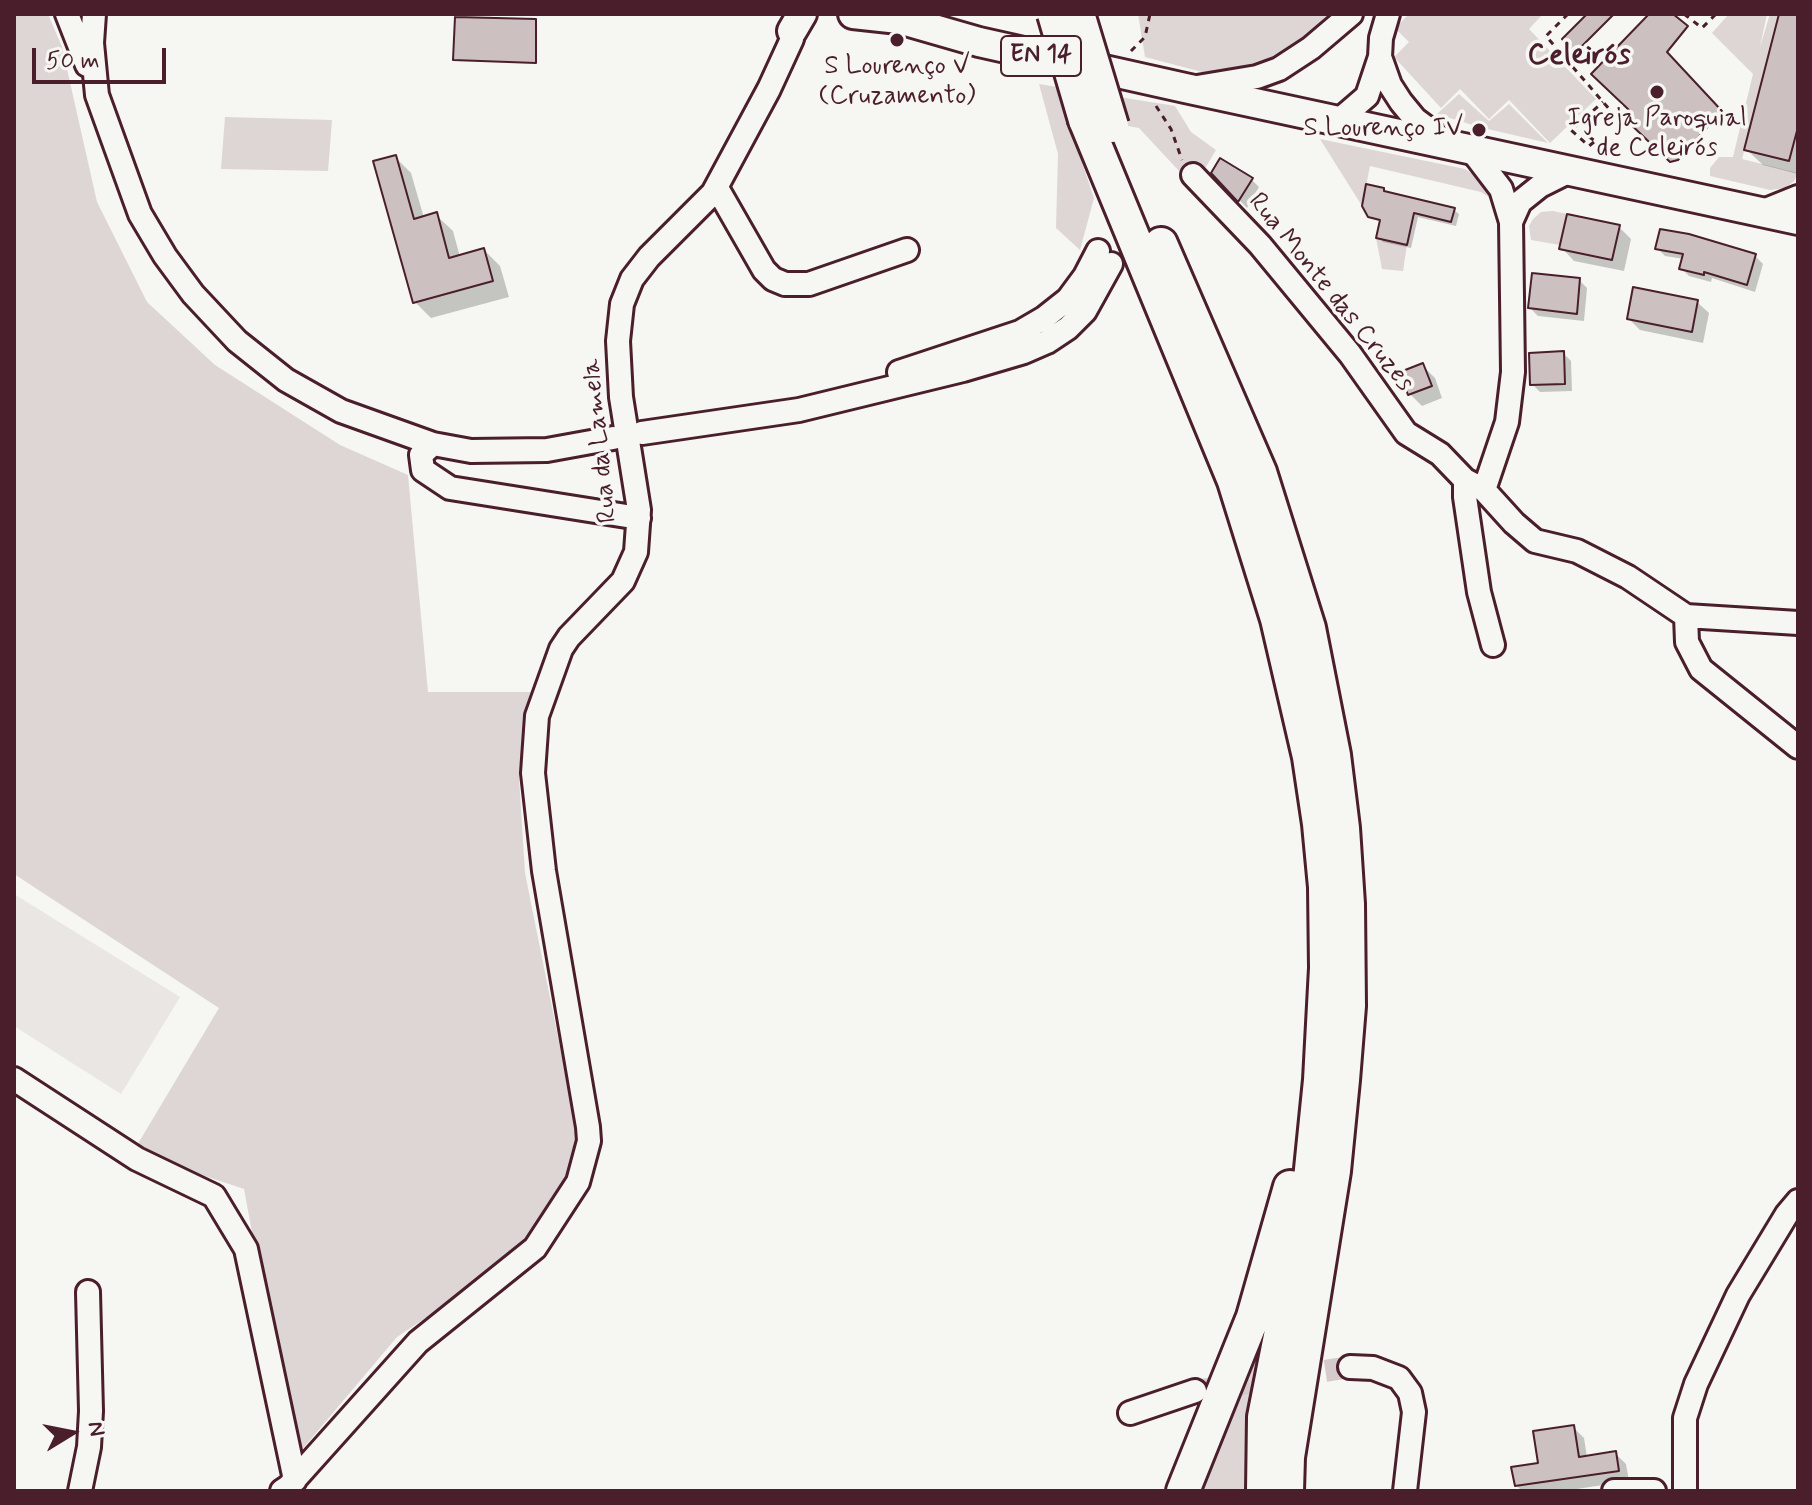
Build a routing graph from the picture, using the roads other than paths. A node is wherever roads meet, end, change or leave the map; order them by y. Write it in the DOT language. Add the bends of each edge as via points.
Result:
graph roads {
  1 [pos="67,14"];
  2 [pos="853,14"];
  3 [pos="1351,14"];
  4 [pos="1388,14"];
  5 [pos="93,15"];
  6 [pos="1070,15"];
  7 [pos="895,17"];
  8 [pos="795,20"];
  9 [pos="1380,57"];
  10 [pos="1185,88"];
  11 [pos="97,95"];
  12 [pos="1338,121"];
  13 [pos="1099,123"];
  14 [pos="1461,148"];
  15 [pos="1570,171"];
  16 [pos="1193,175"];
  17 [pos="717,188"];
  18 [pos="1798,197"];
  19 [pos="1761,212"];
  20 [pos="1798,220"];
  21 [pos="1511,222"];
  22 [pos="907,250"];
  23 [pos="1105,258"];
  24 [pos="613,438"];
  25 [pos="433,444"];
  26 [pos="1474,485"];
  27 [pos="639,518"];
  28 [pos="1686,616"];
  29 [pos="1798,623"];
  30 [pos="1493,645"];
  31 [pos="1798,747"];
  32 [pos="1326,968"];
  33 [pos="14,1079"];
  34 [pos="1798,1201"];
  35 [pos="88,1292"];
  36 [pos="1350,1367"];
  37 [pos="1195,1391"];
  38 [pos="1130,1413"];
  39 [pos="288,1485"];
  40 [pos="80,1491"];
  41 [pos="1183,1491"];
  42 [pos="1263,1491"];
  43 [pos="1287,1491"];
  44 [pos="1405,1491"];
  45 [pos="1614,1491"];
  46 [pos="1654,1491"];
  47 [pos="1685,1491"];
  1 -- 11 [label="street"];
  2 -- 7 [label="main road, EN 14"];
  3 -- 10 [label="street" via="1279,69"];
  4 -- 9 [label="street"];
  5 -- 11 [label="street"];
  6 -- 13 [label="highway, bridge"];
  7 -- 10 [label="main road, EN 14" via="979,42"];
  8 -- 17 [label="street, Rua da Lamela" via="769,89"];
  9 -- 12 [label="street" via="1367,96"];
  9 -- 14 [label="street" via="1390,85 1415,119"];
  10 -- 12 [label="main road, EN 14"];
  11 -- 25 [label="street" via="140,214 193,294 237,341 286,380 341,411"];
  12 -- 14 [label="main road, EN 14"];
  13 -- 32 [label="highway" via="1234,481 1277,619 1309,757 1325,887"];
  13 -- 43 [label="highway" via="1260,472 1309,628 1334,755 1348,904 1349,1006 1334,1171"];
  14 -- 15 [label="main road, EN 14"];
  14 -- 21 [label="street" via="1501,189"];
  15 -- 19 [label="main road, EN 14"];
  15 -- 21 [label="street" via="1520,202"];
  16 -- 26 [label="street, Rua Monte das Cruzes" via="1260,245 1350,354 1406,433"];
  17 -- 22 [label="street" via="764,270 791,286"];
  17 -- 27 [label="street, Rua da Lamela" via="649,257 622,304 621,397"];
  18 -- 19 [label="street"];
  19 -- 20 [label="main road, EN 14"];
  21 -- 26 [label="street" via="1513,372 1507,422"];
  23 -- 23 [label="street" via="1068,299 1020,332 804,398 642,433 799,410 1024,352 1068,328 1085,311"];
  24 -- 25 [label="street" via="547,450 471,451"];
  25 -- 27 [label="street" via="421,455 423,470 450,488"];
  26 -- 28 [label="street, Rua Monte das Cruzes" via="1535,541 1577,551"];
  26 -- 30 [label="street" via="1465,497"];
  27 -- 39 [label="street, Rua da Lamela" via="636,552 623,581 569,637 537,716 533,773 544,871 588,1127 578,1182 535,1248 418,1342"];
  28 -- 29 [label="street"];
  28 -- 31 [label="street" via="1687,642 1701,669"];
  32 -- 41 [label="highway" via="1311,1006 1290,1191 1253,1317"];
  32 -- 42 [label="highway" via="1309,1189 1264,1417"];
  33 -- 39 [label="street" via="137,1159 214,1196 246,1249"];
  34 -- 47 [label="street" via="1738,1295 1696,1384 1685,1418"];
  35 -- 40 [label="street" via="90,1423"];
  36 -- 44 [label="street" via="1373,1368 1399,1378 1410,1393 1414,1412"];
  37 -- 38 [label="street"];
  45 -- 46 [label="street"];
}
